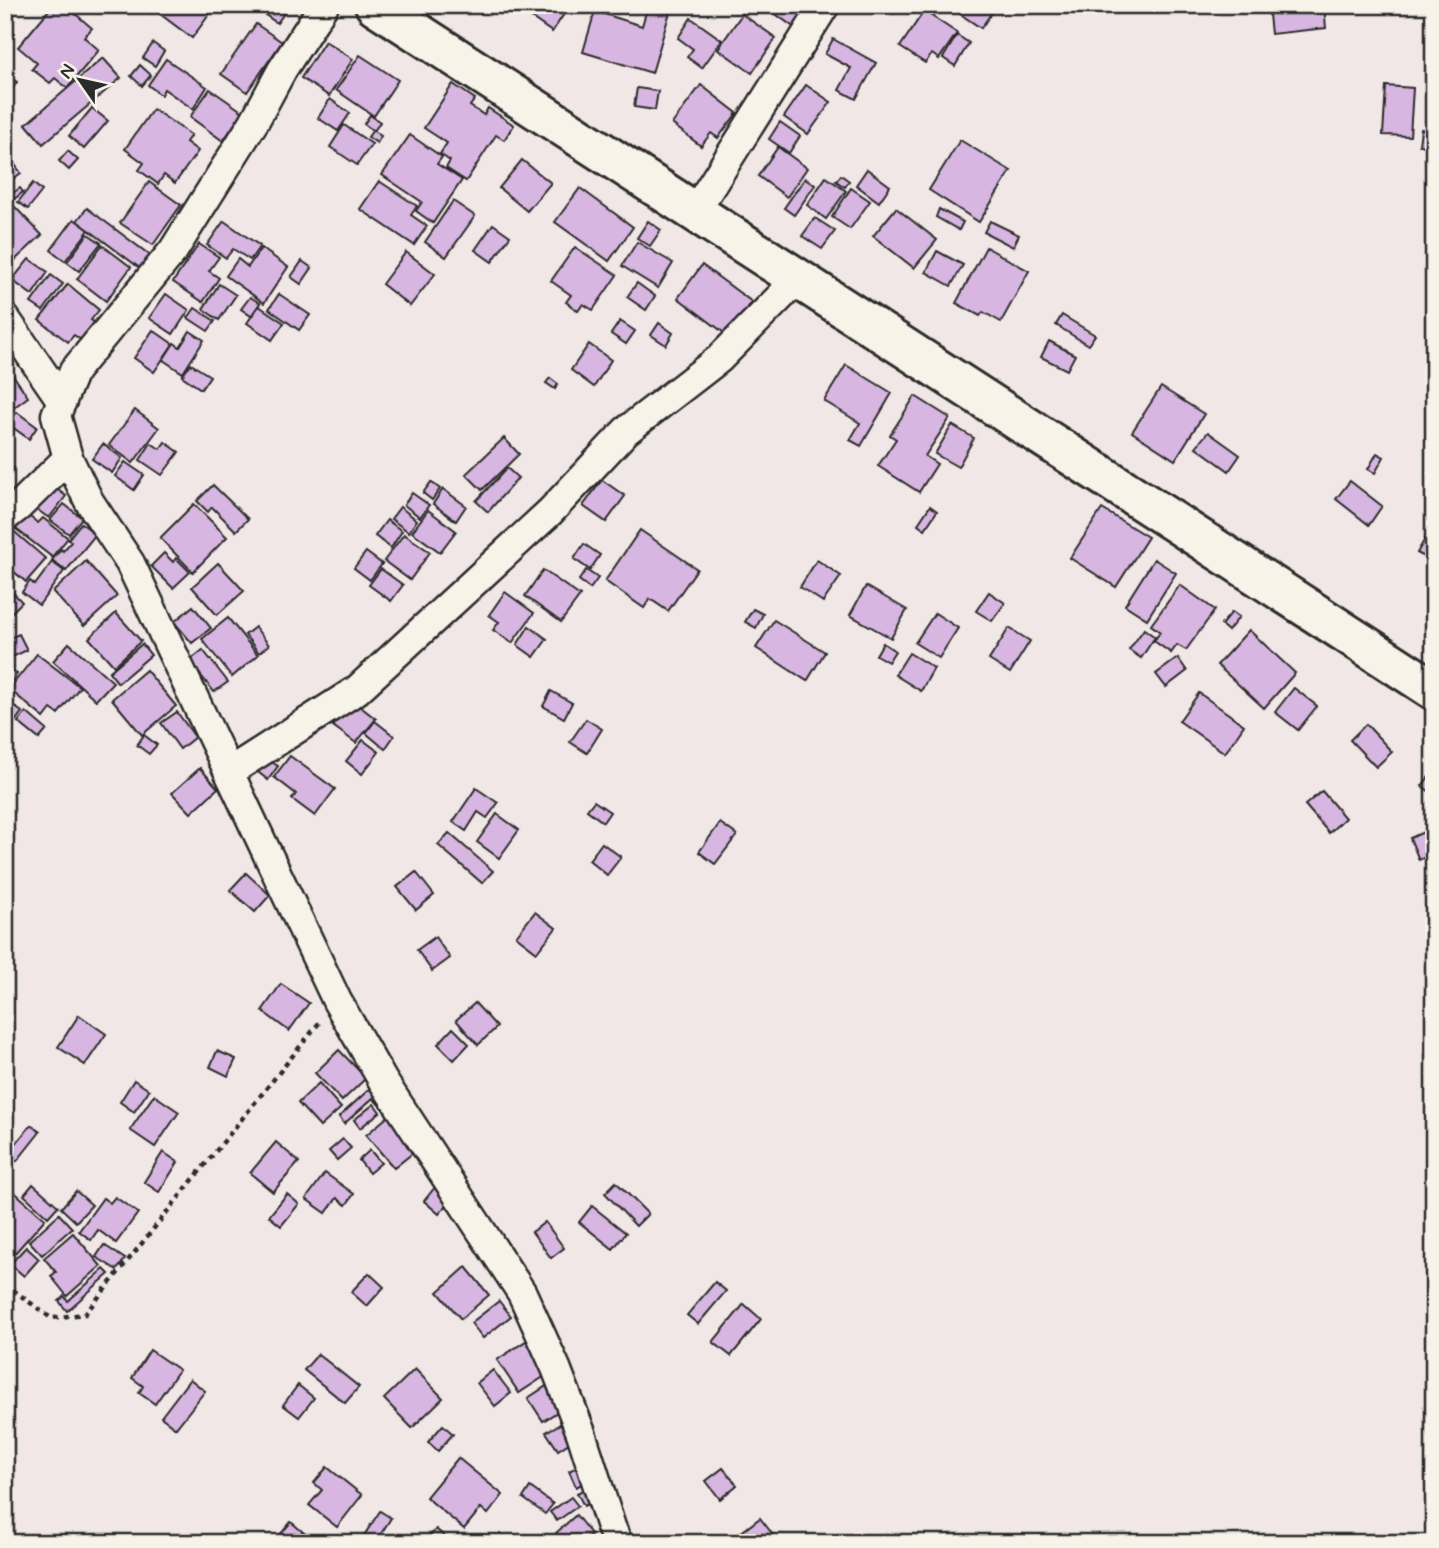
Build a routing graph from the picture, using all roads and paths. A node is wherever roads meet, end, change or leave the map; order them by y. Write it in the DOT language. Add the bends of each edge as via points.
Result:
graph roads {
  1 [pos="324,5"];
  2 [pos="374,5"];
  3 [pos="825,5"];
  4 [pos="694,213"];
  5 [pos="797,279"];
  6 [pos="5,318"];
  7 [pos="62,401"];
  8 [pos="68,458"];
  9 [pos="5,517"];
  10 [pos="1434,690"];
  11 [pos="229,772"];
  12 [pos="337,1001"];
  13 [pos="5,1284"];
  14 [pos="618,1543"];
  1 -- 7 [label="street" via="173,251 74,371"];
  2 -- 4 [label="main road"];
  3 -- 4 [label="street"];
  4 -- 5 [label="main road"];
  5 -- 10 [label="main road"];
  5 -- 11 [label="street" via="719,359 626,431 551,512 357,690"];
  6 -- 7 [label="street"];
  7 -- 8 [label="street" via="56,415"];
  8 -- 9 [label="street"];
  8 -- 11 [label="street" via="89,501 131,563"];
  11 -- 12 [label="street"];
  12 -- 13 [label="path" via="85,1314 51,1318"];
  12 -- 14 [label="street" via="383,1081 522,1293 556,1368"];
}
